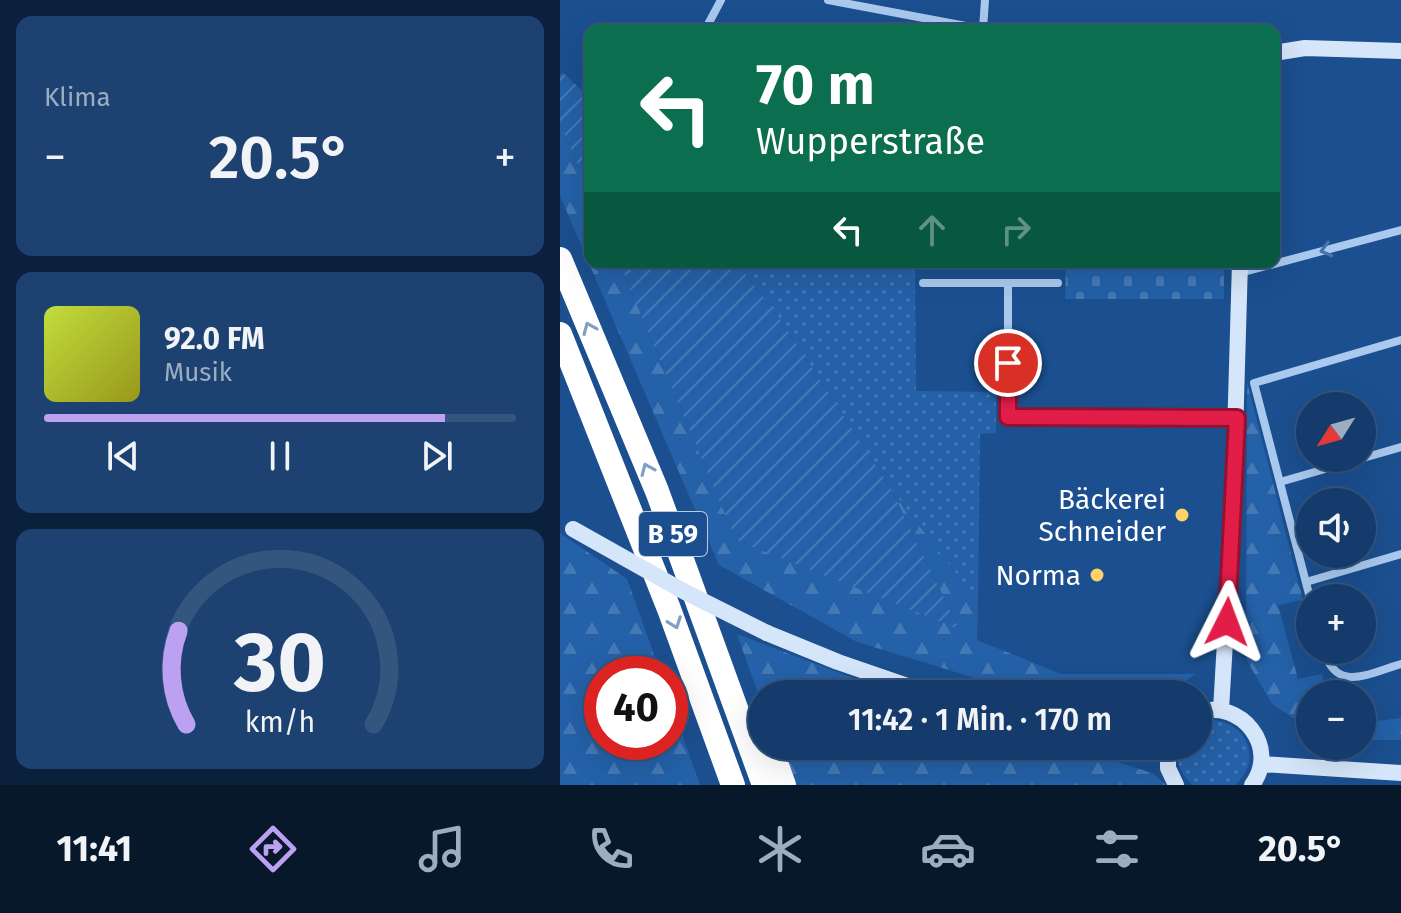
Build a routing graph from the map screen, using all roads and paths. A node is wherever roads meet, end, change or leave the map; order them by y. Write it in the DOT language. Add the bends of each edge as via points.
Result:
graph roads {
  1 [pos="721,0"];
  2 [pos="828,0"];
  3 [pos="985,0"];
  4 [pos="708,24"];
  5 [pos="954,24"];
  6 [pos="985,24"];
  7 [pos="1401,51"];
  8 [pos="1280,52"];
  9 [pos="1401,230"];
  10 [pos="560,259"];
  11 [pos="1280,259"];
  12 [pos="1240,268"];
  13 [pos="923,283"];
  14 [pos="1008,283"];
  15 [pos="1058,283"];
  16 [pos="560,334"];
  17 [pos="1401,340"];
  18 [pos="1237,418"];
  19 [pos="1401,447"];
  20 [pos="1280,482"];
  21 [pos="567,525"];
  22 [pos="1401,554"];
  23 [pos="1306,582"];
  24 [pos="1329,664"];
  25 [pos="1401,664"];
  26 [pos="725,672"];
  27 [pos="890,680"];
  28 [pos="748,702"];
  29 [pos="1221,710"];
  30 [pos="1212,711"];
  31 [pos="775,760"];
  32 [pos="1168,760"];
  33 [pos="1261,764"];
  34 [pos="1401,773"];
  35 [pos="733,785"];
  36 [pos="764,785"];
  37 [pos="784,785"];
  38 [pos="1176,785"];
  39 [pos="1252,785"];
  1 -- 4 [label="street"];
  2 -- 5 [label="street"];
  3 -- 6 [label="street"];
  7 -- 8 [label="main road"];
  9 -- 11 [label="street, one-way"];
  26 -- 10 [label="highway, B 59, one-way" via="657,491"];
  12 -- 18 [label="main road"];
  13 -- 14 [label="street"];
  14 -- 15 [label="street"];
  14 -- 18 [label="street" via="1008,417"];
  16 -- 35 [label="highway, B 59, one-way"];
  17 -- 20 [label="street" via="1254,383"];
  18 -- 29 [label="main road"];
  19 -- 20 [label="street"];
  20 -- 23 [label="street"];
  21 -- 27 [label="main road, bridge" via="767,633"];
  22 -- 23 [label="street"];
  24 -- 25 [label="street" via="1344,678 1354,678"];
  26 -- 28 [label="highway"];
  26 -- 36 [label="highway, B 59"];
  29 -- 30 [label="main road"];
  29 -- 33 [label="main road" via="1252,728"];
  31 -- 37 [label="highway"];
  32 -- 38 [label="main road"];
  33 -- 34 [label="main road"];
  33 -- 39 [label="main road"];
}
